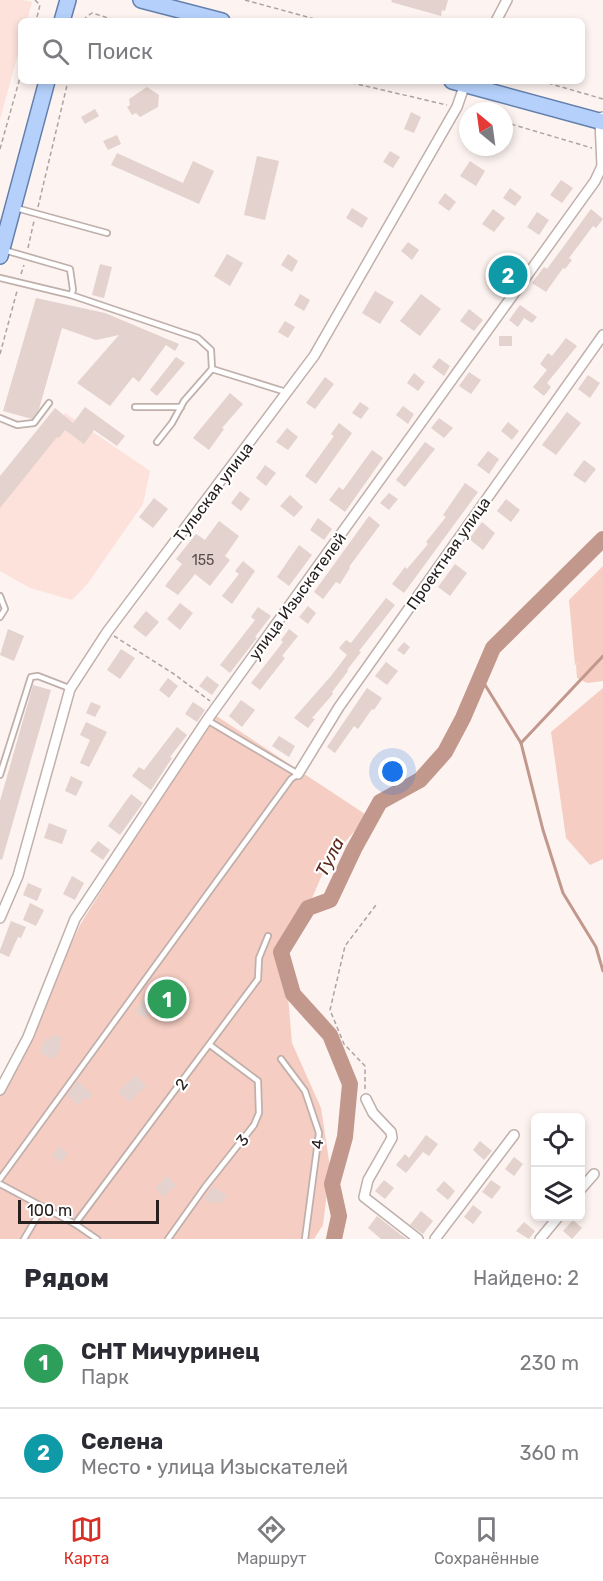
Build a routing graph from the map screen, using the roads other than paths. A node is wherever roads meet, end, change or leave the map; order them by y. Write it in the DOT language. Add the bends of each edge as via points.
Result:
graph roads {
  1 [pos="68,0"];
  2 [pos="141,0"];
  3 [pos="507,0"];
  4 [pos="63,18"];
  5 [pos="210,18"];
  6 [pos="498,18"];
  7 [pos="45,84"];
  8 [pos="461,84"];
  9 [pos="469,84"];
  10 [pos="602,119"];
  11 [pos="13,207"];
  12 [pos="107,232"];
  13 [pos="1,252"];
  14 [pos="0,278"];
  15 [pos="71,295"];
  16 [pos="603,335"];
  17 [pos="212,369"];
  18 [pos="286,392"];
  19 [pos="49,403"];
  20 [pos="135,407"];
  21 [pos="181,407"];
  22 [pos="0,418"];
  23 [pos="157,442"];
  24 [pos="0,596"];
  25 [pos="0,617"];
  26 [pos="70,688"];
  27 [pos="210,716"];
  28 [pos="298,774"];
  29 [pos="0,775"];
  30 [pos="3,901"];
  31 [pos="0,918"];
  32 [pos="268,936"];
  33 [pos="210,1045"];
  34 [pos="281,1059"];
  35 [pos="0,1090"];
  36 [pos="366,1099"];
  37 [pos="514,1136"];
  38 [pos="594,1174"];
  39 [pos="0,1179"];
  40 [pos="0,1184"];
  41 [pos="585,1184"];
  42 [pos="43,1207"];
  43 [pos="555,1221"];
  44 [pos="75,1224"];
  45 [pos="24,1239"];
  46 [pos="97,1239"];
  47 [pos="168,1239"];
  48 [pos="304,1239"];
  49 [pos="418,1239"];
  50 [pos="435,1239"];
  51 [pos="540,1239"];
  1 -- 4 [label="main road"];
  2 -- 5 [label="main road"];
  3 -- 6 [label="street"];
  7 -- 11 [label="main road"];
  8 -- 18 [label="street, Тульская улица" via="456,107 314,356"];
  9 -- 10 [label="main road"];
  10 -- 27 [label="street, улица Изыскателей" via="602,166 595,181"];
  11 -- 12 [label="lane"];
  11 -- 13 [label="main road"];
  13 -- 15 [label="lane" via="70,269"];
  14 -- 15 [label="lane"];
  15 -- 17 [label="lane" via="198,339 211,350"];
  16 -- 28 [label="street, Проектная улица" via="339,707"];
  17 -- 18 [label="lane"];
  17 -- 21 [label="lane"];
  18 -- 26 [label="street, Тульская улица" via="107,632"];
  19 -- 22 [label="lane" via="34,423 17,424"];
  20 -- 21 [label="lane"];
  21 -- 23 [label="lane"];
  24 -- 25 [label="lane" via="5,609"];
  26 -- 29 [label="lane" via="31,677"];
  26 -- 30 [label="street, Тульская улица" via="18,876"];
  27 -- 28 [label="lane"];
  27 -- 35 [label="street, улица Изыскателей" via="75,919 28,1037"];
  28 -- 39 [label="lane"];
  30 -- 31 [label="street, Тульская улица"];
  32 -- 33 [label="lane, 2" via="259,958 258,980"];
  33 -- 44 [label="lane, 2"];
  33 -- 47 [label="lane, 3" via="258,1081 259,1113"];
  34 -- 48 [label="lane, 4" via="305,1092 319,1133"];
  36 -- 49 [label="street" via="392,1138 368,1180 364,1197"];
  37 -- 50 [label="street"];
  38 -- 41 [label="street"];
  40 -- 42 [label="lane"];
  42 -- 44 [label="lane"];
  42 -- 45 [label="lane"];
  43 -- 51 [label="street"];
  44 -- 46 [label="lane"];
}
